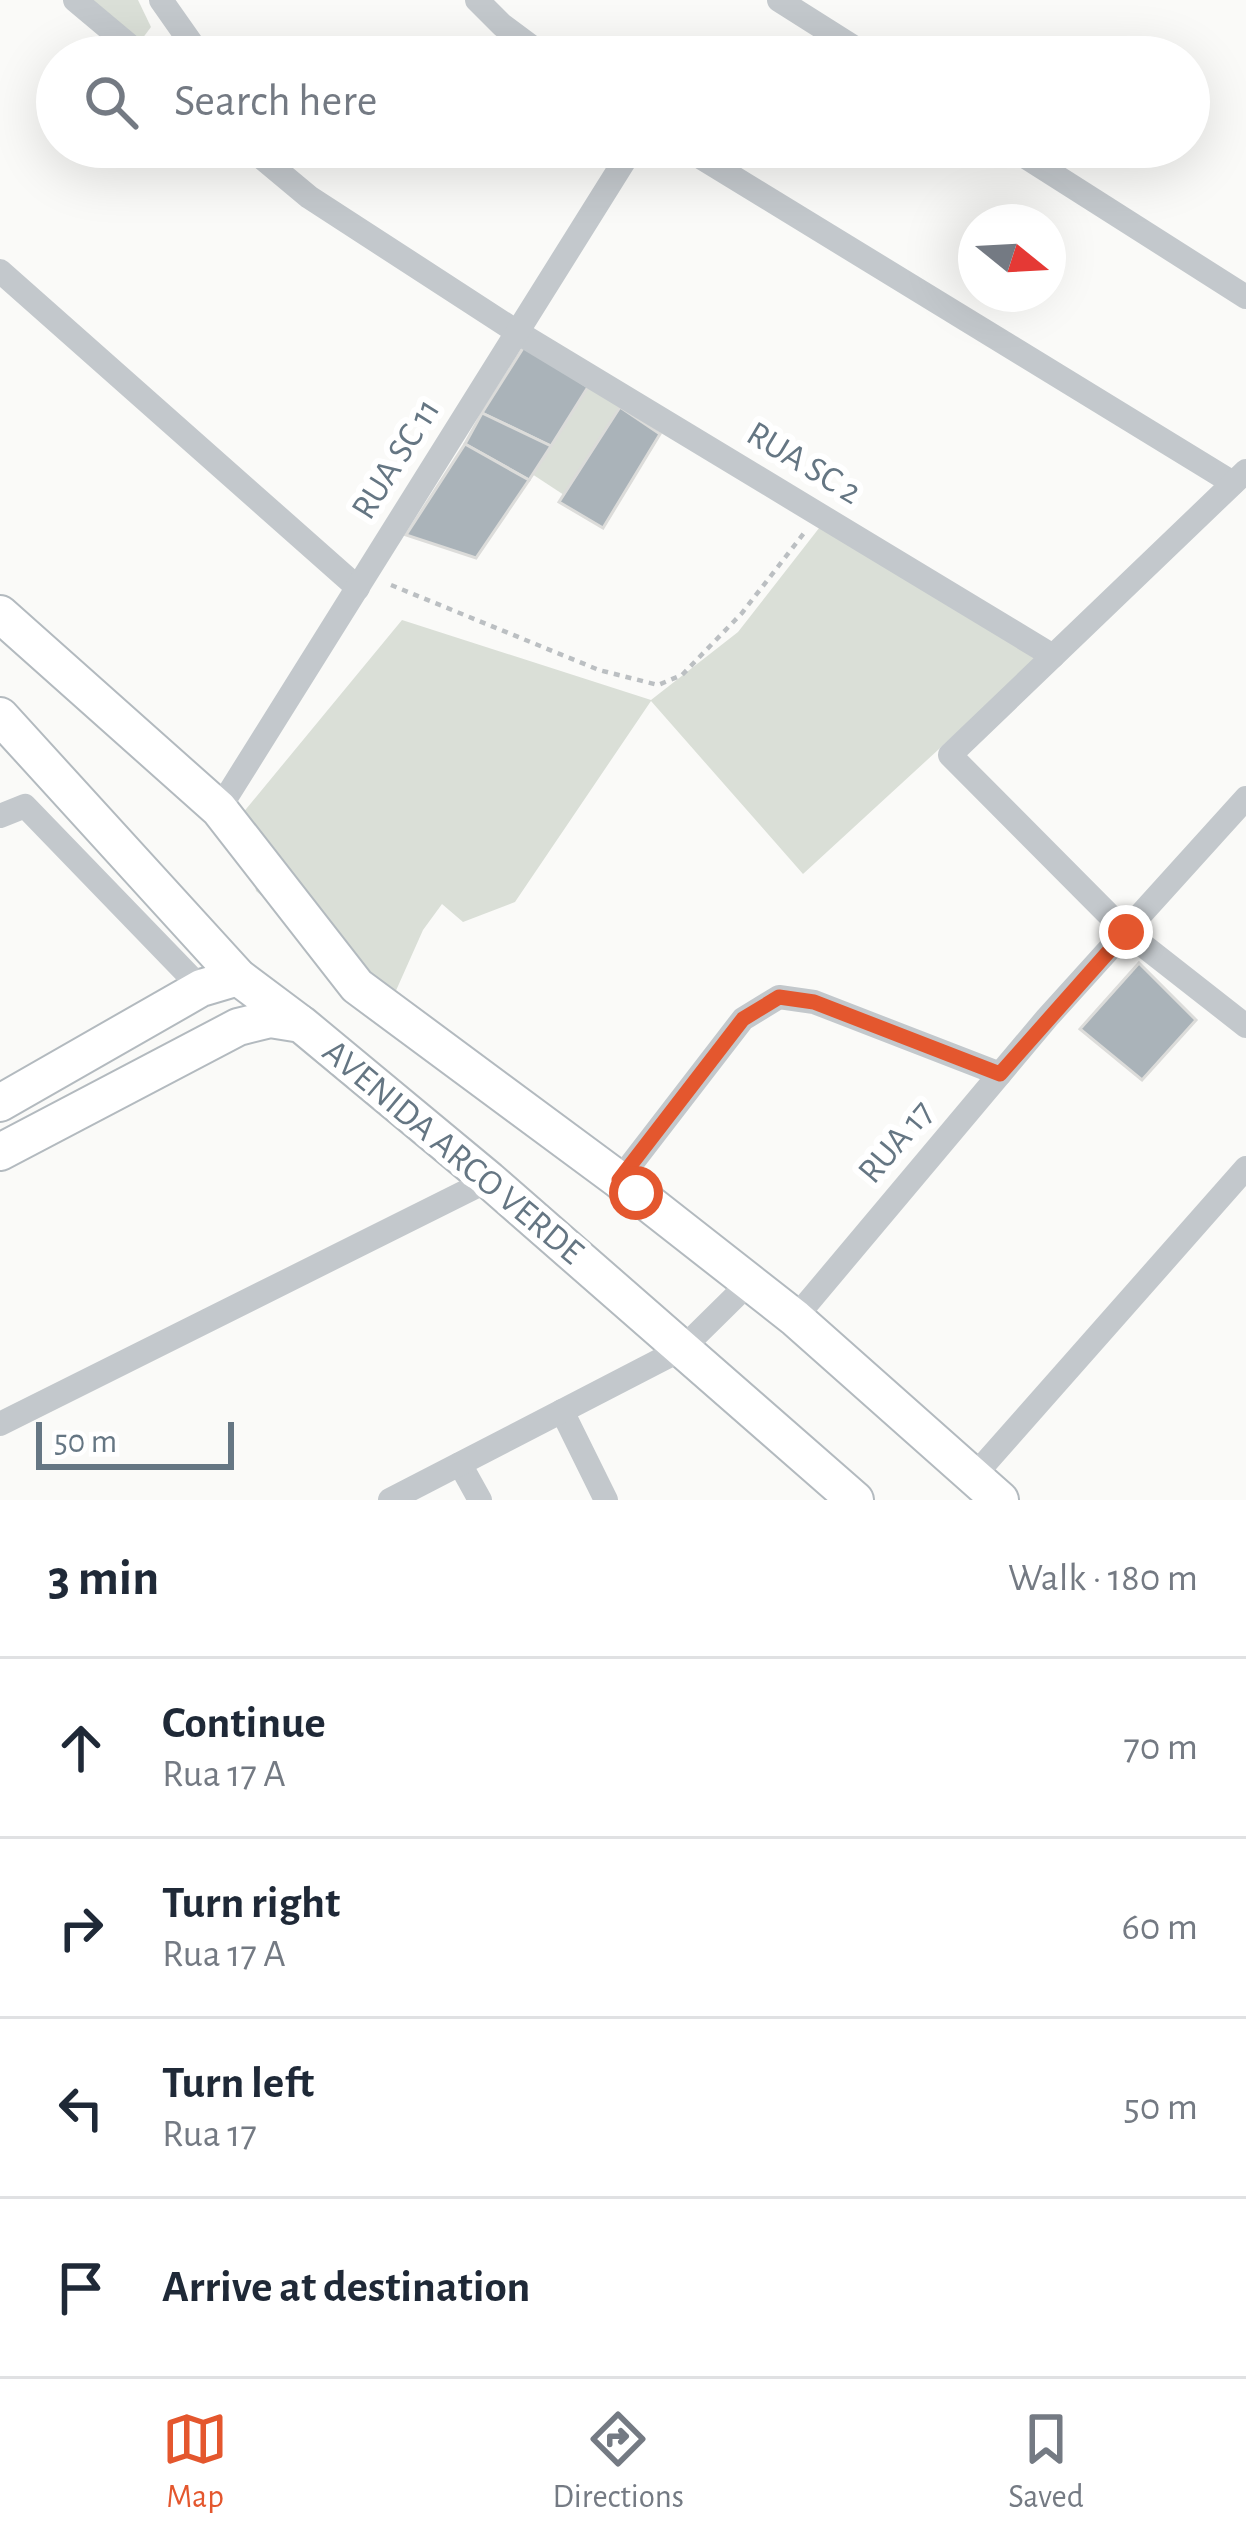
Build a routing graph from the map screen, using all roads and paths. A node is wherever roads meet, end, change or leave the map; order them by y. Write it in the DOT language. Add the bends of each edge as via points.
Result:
graph roads {
  1 [pos="75,0"];
  2 [pos="161,0"];
  3 [pos="477,0"];
  4 [pos="779,0"];
  5 [pos="118,36"];
  6 [pos="186,36"];
  7 [pos="517,36"];
  8 [pos="836,36"];
  9 [pos="274,168"];
  10 [pos="286,168"];
  11 [pos="620,168"];
  12 [pos="719,168"];
  13 [pos="1043,168"];
  14 [pos="309,197"];
  15 [pos="0,271"];
  16 [pos="1246,297"];
  17 [pos="517,332"];
  18 [pos="1240,477"];
  19 [pos="818,514"];
  20 [pos="362,581"];
  21 [pos="0,614"];
  22 [pos="1053,656"];
  23 [pos="0,716"];
  24 [pos="1246,799"];
  25 [pos="219,808"];
  26 [pos="0,816"];
  27 [pos="1126,932"];
  28 [pos="238,977"];
  29 [pos="201,988"];
  30 [pos="301,1024"];
  31 [pos="1246,1026"];
  32 [pos="1000,1074"];
  33 [pos="0,1103"];
  34 [pos="0,1152"];
  35 [pos="1246,1168"];
  36 [pos="489,1180"];
  37 [pos="619,1180"];
  38 [pos="749,1283"];
  39 [pos="795,1318"];
  40 [pos="682,1349"];
  41 [pos="562,1411"];
  42 [pos="0,1424"];
  43 [pos="460,1464"];
  44 [pos="987,1489"];
  45 [pos="390,1500"];
  46 [pos="479,1500"];
  47 [pos="606,1500"];
  48 [pos="855,1500"];
  1 -- 5 [label="street"];
  2 -- 6 [label="street"];
  3 -- 7 [label="street"];
  4 -- 8 [label="street"];
  9 -- 14 [label="street"];
  10 -- 14 [label="street"];
  11 -- 17 [label="street, RUA SC 11"];
  12 -- 18 [label="street"];
  13 -- 16 [label="street"];
  14 -- 17 [label="street, RUA SC 2"];
  15 -- 20 [label="street"];
  17 -- 19 [label="street, RUA SC 2"];
  17 -- 20 [label="street, RUA SC 11"];
  18 -- 22 [label="street"];
  19 -- 20 [label="path" via="742,613 682,675 658,685"];
  19 -- 22 [label="street, RUA SC 2"];
  20 -- 25 [label="street, RUA SC 11"];
  21 -- 25 [label="street, AVENIDA ARCO VERDE"];
  22 -- 27 [label="street" via="950,755"];
  23 -- 28 [label="street"];
  24 -- 27 [label="street, RUA 17"];
  25 -- 37 [label="street, AVENIDA ARCO VERDE" via="357,986"];
  26 -- 29 [label="street" via="25,806"];
  27 -- 31 [label="street"];
  27 -- 32 [label="street, RUA 17"];
  28 -- 29 [label="street"];
  28 -- 30 [label="street"];
  29 -- 33 [label="street"];
  30 -- 34 [label="street, AVENIDA ARCO VERDE" via="269,1019 238,1027"];
  30 -- 36 [label="street, AVENIDA ARCO VERDE"];
  32 -- 37 [label="street" via="814,1002 779,997 743,1019"];
  32 -- 39 [label="street, RUA 17"];
  35 -- 44 [label="street"];
  36 -- 40 [label="street, AVENIDA ARCO VERDE"];
  36 -- 42 [label="street"];
  37 -- 38 [label="street, AVENIDA ARCO VERDE"];
  38 -- 39 [label="street, AVENIDA ARCO VERDE"];
  38 -- 40 [label="street"];
  39 -- 44 [label="street, AVENIDA ARCO VERDE"];
  40 -- 41 [label="street"];
  40 -- 48 [label="street, AVENIDA ARCO VERDE"];
  41 -- 43 [label="street"];
  41 -- 47 [label="street"];
  43 -- 45 [label="street"];
  43 -- 46 [label="street"];
}
